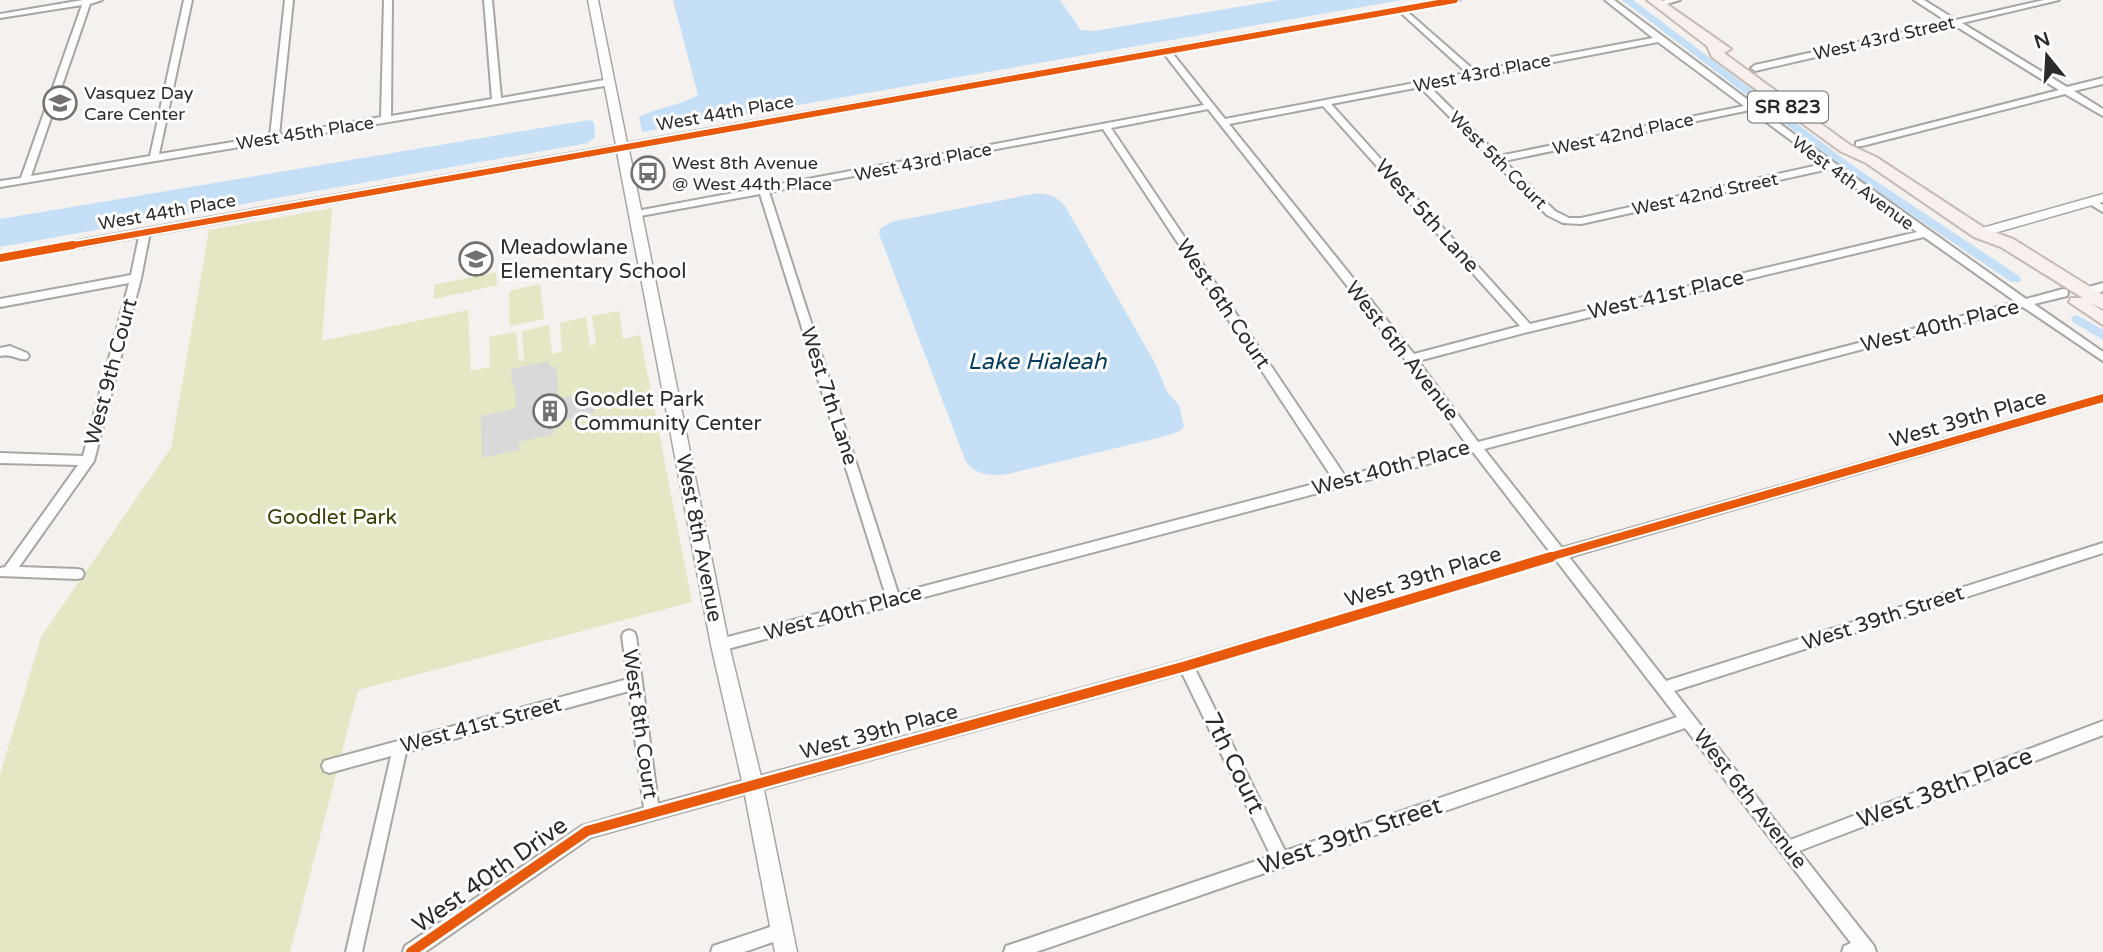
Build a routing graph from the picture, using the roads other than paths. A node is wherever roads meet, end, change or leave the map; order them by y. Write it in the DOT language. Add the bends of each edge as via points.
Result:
graph roads {
  1 [pos="188,0"];
  2 [pos="289,0"];
  3 [pos="388,0"];
  4 [pos="488,0"];
  5 [pos="593,0"];
  6 [pos="1455,0"];
  7 [pos="1609,0"];
  8 [pos="1676,0"];
  9 [pos="1918,0"];
  10 [pos="2054,0"];
  11 [pos="92,1"];
  12 [pos="1656,2"];
  13 [pos="1402,9"];
  14 [pos="0,16"];
  15 [pos="1954,22"];
  16 [pos="1660,39"];
  17 [pos="1713,44"];
  18 [pos="1166,51"];
  19 [pos="1755,68"];
  20 [pos="1473,74"];
  21 [pos="2103,81"];
  22 [pos="610,82"];
  23 [pos="1422,84"];
  24 [pos="2066,90"];
  25 [pos="497,101"];
  26 [pos="1325,103"];
  27 [pos="1211,106"];
  28 [pos="1748,108"];
  29 [pos="2103,113"];
  30 [pos="386,120"];
  31 [pos="1223,122"];
  32 [pos="1105,127"];
  33 [pos="274,138"];
  34 [pos="1859,144"];
  35 [pos="622,148"];
  36 [pos="154,158"];
  37 [pos="1498,159"];
  38 [pos="1871,160"];
  39 [pos="1829,166"];
  40 [pos="25,180"];
  41 [pos="0,184"];
  42 [pos="764,192"];
  43 [pos="2097,200"];
  44 [pos="2103,209"];
  45 [pos="635,214"];
  46 [pos="1581,221"];
  47 [pos="145,232"];
  48 [pos="1980,233"];
  49 [pos="1923,234"];
  50 [pos="0,258"];
  51 [pos="136,278"];
  52 [pos="2103,287"];
  53 [pos="2086,292"];
  54 [pos="2063,293"];
  55 [pos="0,303"];
  56 [pos="2103,303"];
  57 [pos="2025,304"];
  58 [pos="2103,319"];
  59 [pos="1528,328"];
  60 [pos="0,352"];
  61 [pos="23,356"];
  62 [pos="2103,357"];
  63 [pos="1411,359"];
  64 [pos="2103,398"];
  65 [pos="1475,446"];
  66 [pos="0,458"];
  67 [pos="88,461"];
  68 [pos="1341,481"];
  69 [pos="2103,548"];
  70 [pos="1560,554"];
  71 [pos="4,572"];
  72 [pos="77,574"];
  73 [pos="894,600"];
  74 [pos="629,636"];
  75 [pos="720,645"];
  76 [pos="1186,666"];
  77 [pos="634,683"];
  78 [pos="1664,688"];
  79 [pos="1688,720"];
  80 [pos="2103,728"];
  81 [pos="400,747"];
  82 [pos="329,766"];
  83 [pos="753,785"];
  84 [pos="652,813"];
  85 [pos="1788,848"];
  86 [pos="1281,860"];
  87 [pos="782,931"];
  88 [pos="1860,950"];
  89 [pos="354,952"];
  90 [pos="411,952"];
  91 [pos="719,952"];
  92 [pos="786,952"];
  93 [pos="1012,952"];
  1 -- 36 [label="street"];
  2 -- 33 [label="street"];
  3 -- 30 [label="street"];
  4 -- 25 [label="street"];
  5 -- 22 [label="street, West 8th Avenue"];
  6 -- 13 [label="street, West 44th Place"];
  7 -- 16 [label="street, West 4th Avenue"];
  8 -- 12 [label="street"];
  9 -- 15 [label="street"];
  10 -- 15 [label="street, West 43rd Street"];
  11 -- 14 [label="street"];
  11 -- 40 [label="street"];
  12 -- 17 [label="main road, West 4th Avenue / SR 823"];
  13 -- 18 [label="street, West 44th Place"];
  13 -- 20 [label="street"];
  15 -- 19 [label="street, West 43rd Street"];
  15 -- 24 [label="street"];
  16 -- 20 [label="street, West 43rd Place"];
  16 -- 28 [label="street, West 4th Avenue"];
  17 -- 19 [label="main road, West 4th Avenue / SR 823"];
  17 -- 38 [label="main road, West 4th Avenue / SR 823" via="1717,54 1822,132"];
  18 -- 27 [label="street, West 6th Avenue"];
  18 -- 35 [label="street, West 44th Place"];
  19 -- 34 [label="main road, West 4th Avenue / SR 823"];
  20 -- 23 [label="street, West 43rd Place"];
  21 -- 24 [label="street"];
  22 -- 25 [label="street, West 45th Place"];
  22 -- 35 [label="street, West 8th Avenue"];
  23 -- 26 [label="street, West 43rd Place"];
  23 -- 37 [label="street, West 5th Court"];
  24 -- 29 [label="street"];
  24 -- 34 [label="street"];
  25 -- 30 [label="street, West 45th Place"];
  26 -- 31 [label="street, West 43rd Place"];
  26 -- 59 [label="street, West 5th Lane"];
  27 -- 31 [label="street, West 6th Avenue"];
  27 -- 32 [label="street, West 43rd Place"];
  28 -- 37 [label="street, West 42nd Place"];
  28 -- 39 [label="street, West 4th Avenue"];
  30 -- 33 [label="street, West 45th Place"];
  31 -- 63 [label="street, West 6th Avenue"];
  32 -- 42 [label="street, West 43rd Place"];
  32 -- 68 [label="street, West 6th Court"];
  33 -- 36 [label="street, West 45th Place"];
  34 -- 38 [label="main road, West 4th Avenue / SR 823"];
  35 -- 45 [label="street, West 8th Avenue"];
  35 -- 47 [label="street, West 44th Place"];
  36 -- 40 [label="street, West 45th Place"];
  37 -- 46 [label="street, West 5th Court" via="1551,213 1567,221"];
  38 -- 48 [label="main road, West 4th Avenue / SR 823"];
  39 -- 46 [label="street, West 42nd Street"];
  39 -- 49 [label="street, West 4th Avenue"];
  40 -- 41 [label="street, West 45th Place"];
  42 -- 45 [label="street, West 43rd Place"];
  42 -- 73 [label="street, West 7th Lane"];
  43 -- 44 [label="street"];
  43 -- 48 [label="street"];
  45 -- 75 [label="street, West 8th Avenue"];
  47 -- 50 [label="street, West 44th Place"];
  47 -- 51 [label="street, West 9th Court"];
  48 -- 53 [label="main road, West 4th Avenue / SR 823" via="2011,245"];
  48 -- 54 [label="main road, West 4th Avenue / SR 823" via="1994,249"];
  49 -- 57 [label="street, West 4th Avenue"];
  49 -- 59 [label="street, West 41st Place"];
  51 -- 55 [label="street"];
  51 -- 67 [label="street, West 9th Court"];
  52 -- 53 [label="street"];
  53 -- 56 [label="main road, West 4th Avenue / SR 823"];
  54 -- 57 [label="street, West 40th Place"];
  54 -- 58 [label="main road, West 4th Avenue / SR 823"];
  57 -- 62 [label="street, West 4th Avenue"];
  57 -- 65 [label="street, West 40th Place"];
  59 -- 63 [label="street, West 41st Place"];
  60 -- 61 [label="street" via="10,350"];
  63 -- 65 [label="street, West 6th Avenue"];
  64 -- 70 [label="street, West 39th Place"];
  65 -- 68 [label="street, West 40th Place"];
  65 -- 70 [label="street, West 6th Avenue"];
  66 -- 67 [label="street"];
  67 -- 71 [label="street, West 9th Court"];
  68 -- 73 [label="street, West 40th Place"];
  69 -- 78 [label="street, West 39th Street"];
  70 -- 76 [label="street, West 39th Place"];
  70 -- 78 [label="street, West 6th Avenue"];
  71 -- 72 [label="street"];
  73 -- 75 [label="street, West 40th Place"];
  74 -- 77 [label="street, West 8th Court"];
  75 -- 83 [label="street, West 8th Avenue"];
  76 -- 83 [label="street, West 39th Place"];
  76 -- 86 [label="street, 7th Court"];
  77 -- 81 [label="street, West 41st Street"];
  77 -- 84 [label="street, West 8th Court"];
  78 -- 79 [label="street, West 6th Avenue"];
  79 -- 85 [label="street, West 6th Avenue"];
  79 -- 86 [label="street, West 39th Street"];
  80 -- 85 [label="street, West 38th Place"];
  81 -- 82 [label="street, West 41st Street"];
  81 -- 89 [label="street"];
  83 -- 84 [label="street, West 40th Drive"];
  83 -- 87 [label="street, West 8th Avenue"];
  84 -- 90 [label="street, West 40th Drive" via="587,831"];
  85 -- 88 [label="street, West 6th Avenue"];
  86 -- 93 [label="street, West 39th Street"];
  87 -- 91 [label="street"];
  87 -- 92 [label="street, West 8th Avenue"];
}
